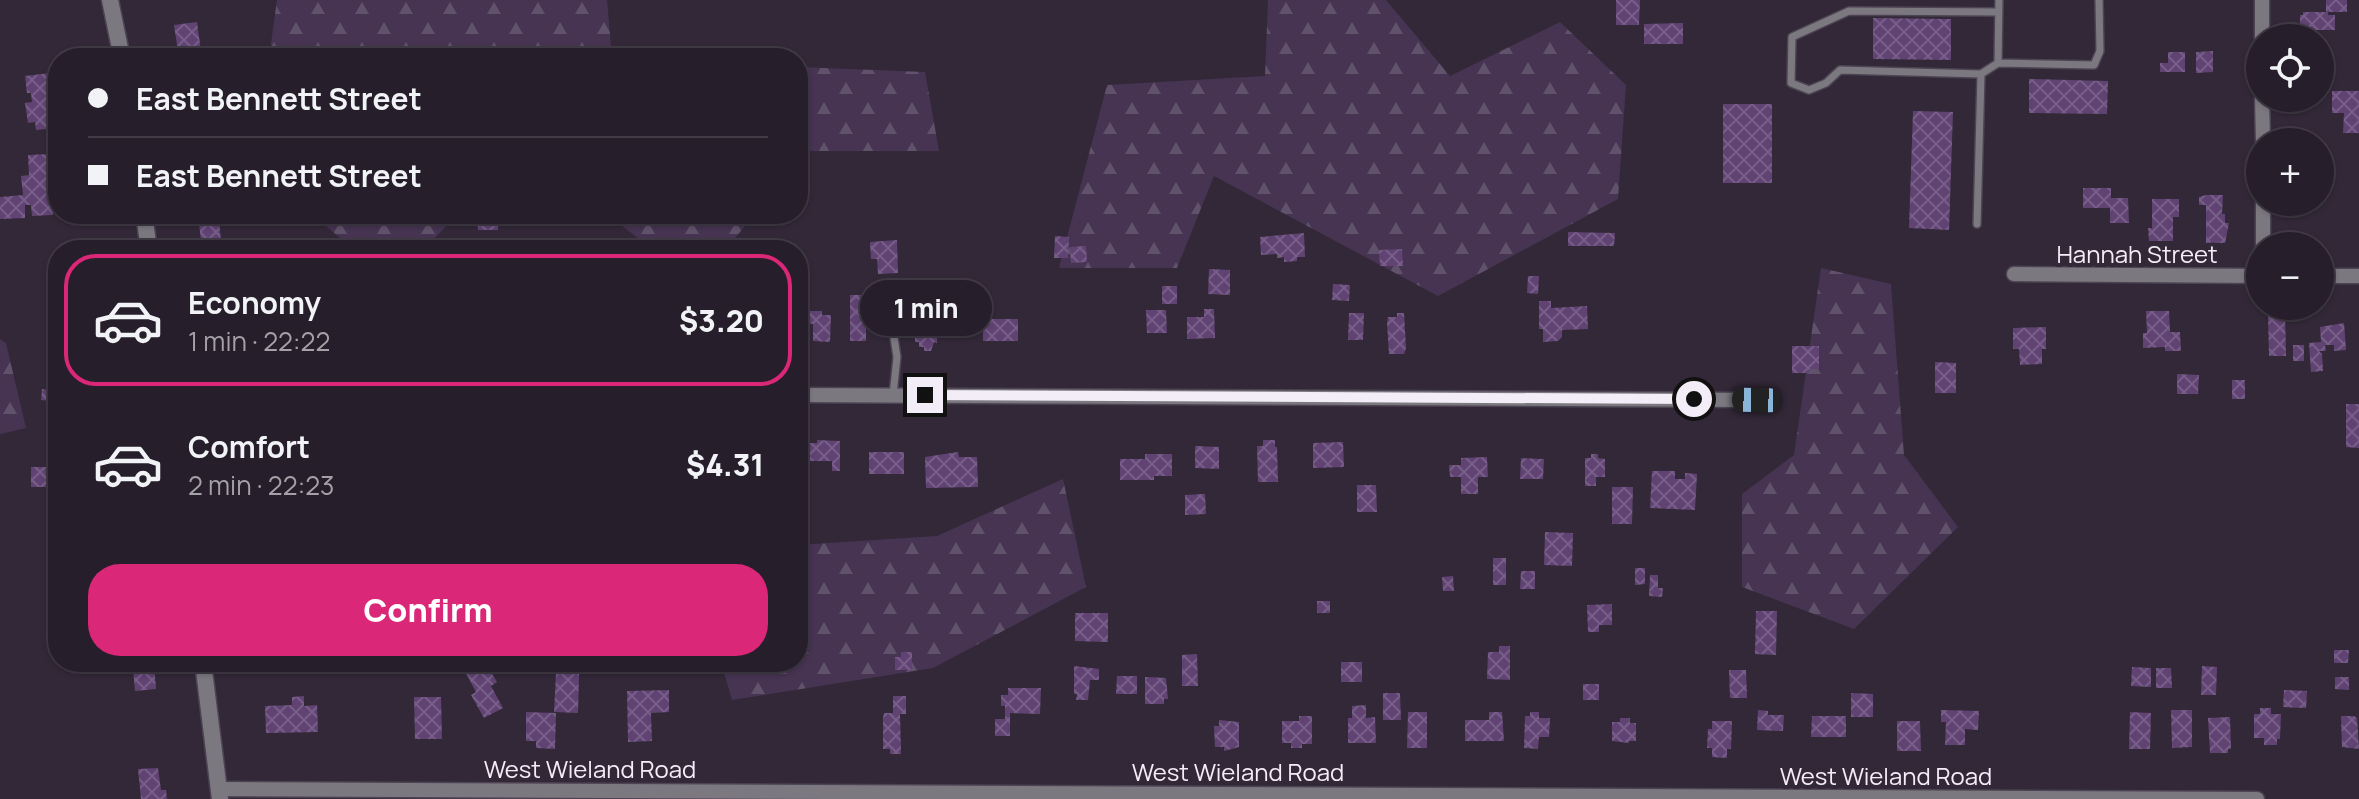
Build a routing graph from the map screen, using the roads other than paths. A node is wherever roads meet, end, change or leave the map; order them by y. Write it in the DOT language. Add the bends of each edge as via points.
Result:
graph roads {
  1 [pos="110,0"];
  2 [pos="1999,0"];
  3 [pos="2099,0"];
  4 [pos="2262,0"];
  5 [pos="1999,12"];
  6 [pos="2262,24"];
  7 [pos="120,48"];
  8 [pos="1998,63"];
  9 [pos="1981,74"];
  10 [pos="1977,224"];
  11 [pos="2014,274"];
  12 [pos="2246,276"];
  13 [pos="2334,276"];
  14 [pos="2359,276"];
  15 [pos="886,287"];
  16 [pos="808,395"];
  17 [pos="893,395"];
  18 [pos="1756,400"];
  19 [pos="204,672"];
  20 [pos="220,794"];
  21 [pos="1737,798"];
  22 [pos="2257,799"];
  1 -- 7 [label="street"];
  2 -- 5 [label="lane"];
  3 -- 8 [label="lane" via="2100,51 2094,65"];
  4 -- 6 [label="street"];
  5 -- 8 [label="lane"];
  5 -- 9 [label="lane" via="1849,11 1792,37 1791,83 1809,90 1840,70"];
  8 -- 9 [label="lane"];
  9 -- 10 [label="lane"];
  11 -- 12 [label="street, Hannah Street"];
  13 -- 14 [label="street"];
  15 -- 17 [label="lane" via="897,357"];
  16 -- 17 [label="street"];
  17 -- 18 [label="street"];
  19 -- 20 [label="street"];
  20 -- 21 [label="street, West Wieland Road"];
  21 -- 22 [label="street, West Wieland Road"];
}
